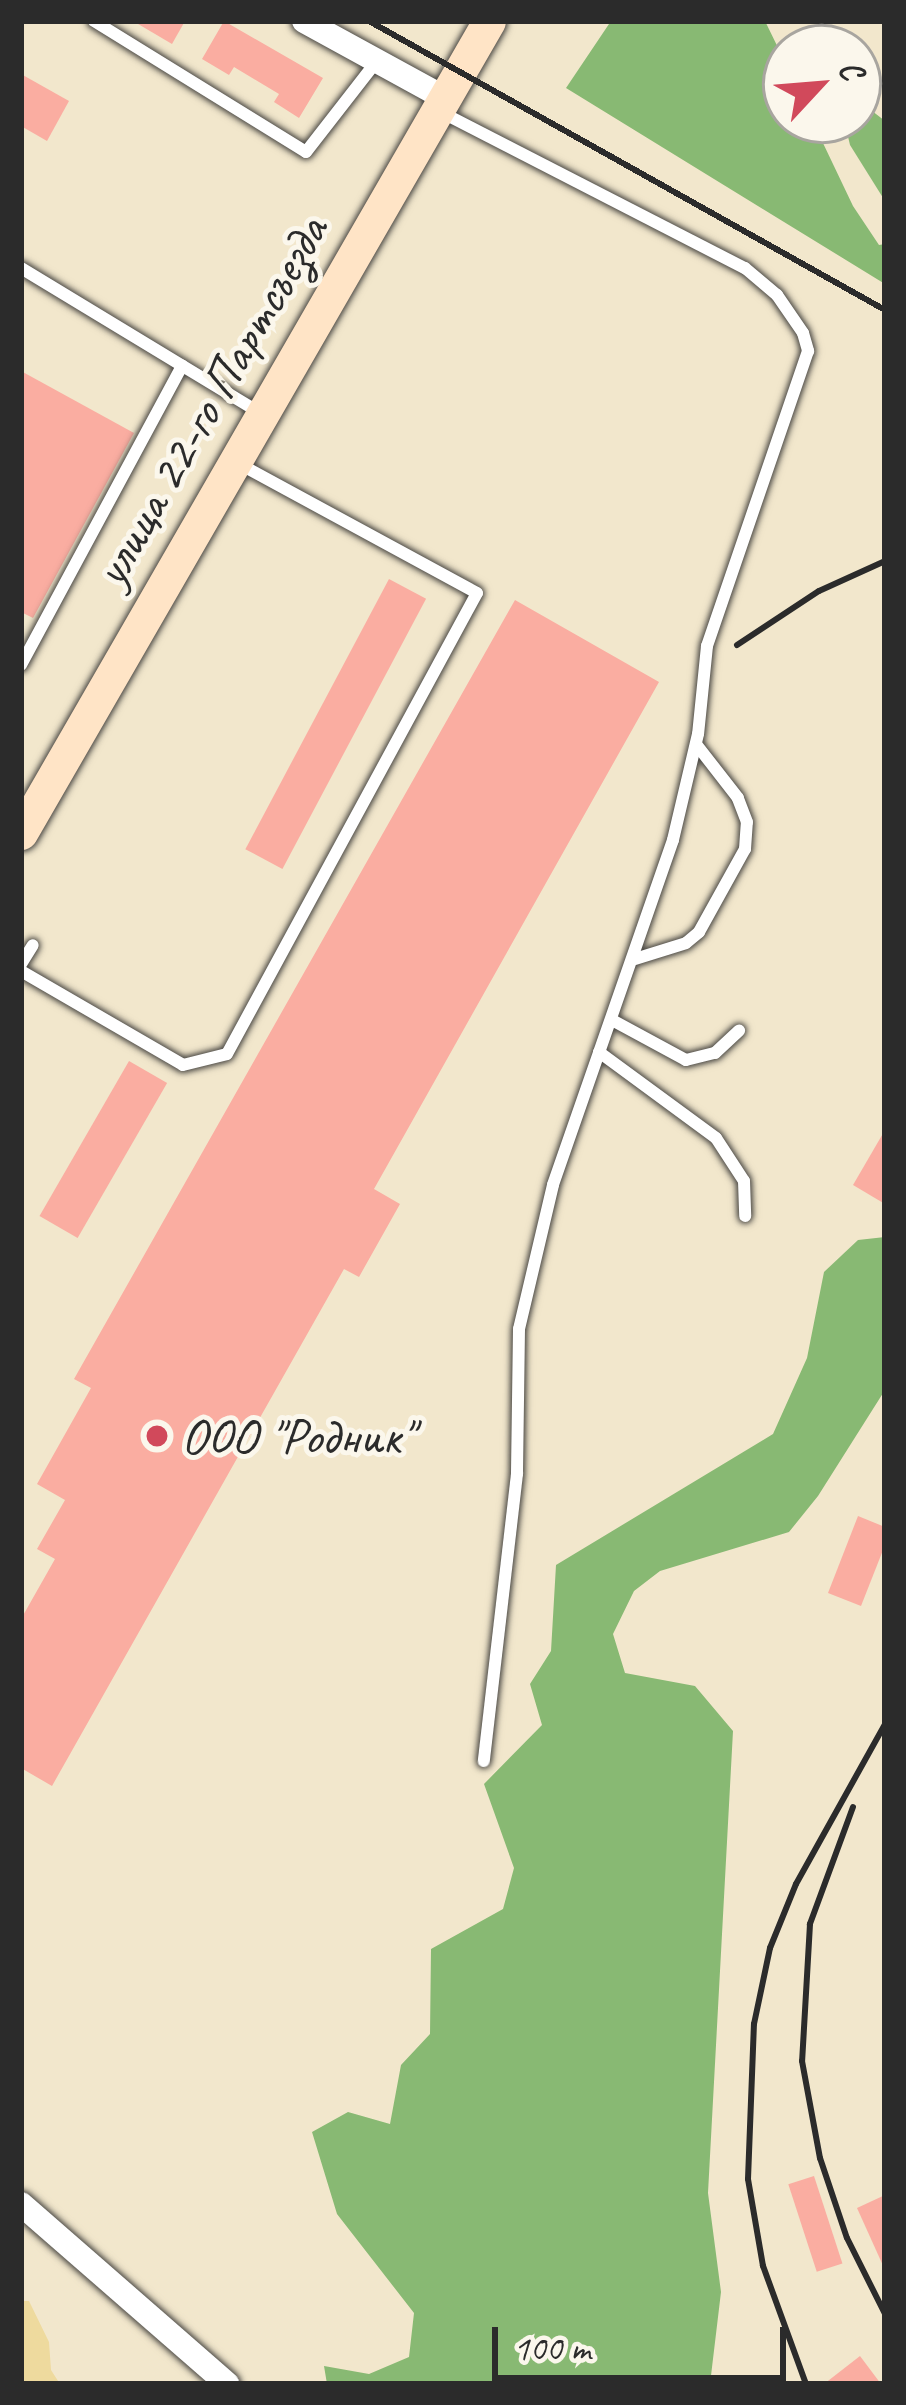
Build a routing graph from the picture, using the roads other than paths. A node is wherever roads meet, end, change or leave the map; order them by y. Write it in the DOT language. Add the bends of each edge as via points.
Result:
graph roads {
  1 [pos="94,21"];
  2 [pos="304,21"];
  3 [pos="489,21"];
  4 [pos="376,62"];
  5 [pos="440,104"];
  6 [pos="21,268"];
  7 [pos="182,366"];
  8 [pos="261,413"];
  9 [pos="234,461"];
  10 [pos="21,664"];
  11 [pos="696,744"];
  12 [pos="21,833"];
  13 [pos="33,945"];
  14 [pos="635,959"];
  15 [pos="21,968"];
  16 [pos="612,1021"];
  17 [pos="739,1031"];
  18 [pos="599,1052"];
  19 [pos="745,1216"];
  20 [pos="484,1761"];
  21 [pos="21,2204"];
  22 [pos="227,2384"];
  1 -- 4 [label="lane" via="306,152"];
  2 -- 4 [label="street"];
  3 -- 5 [label="street, улица 22-го Партсъезда"];
  4 -- 5 [label="street"];
  5 -- 8 [label="street, улица 22-го Партсъезда"];
  5 -- 11 [label="lane" via="745,268 803,333 807,366 707,646"];
  6 -- 7 [label="lane"];
  7 -- 8 [label="lane"];
  7 -- 10 [label="lane"];
  8 -- 9 [label="street, улица 22-го Партсъезда"];
  9 -- 12 [label="street, улица 22-го Партсъезда"];
  9 -- 15 [label="lane" via="477,593 227,1054 182,1065"];
  11 -- 14 [label="lane"];
  11 -- 14 [label="lane" via="738,798 745,849 699,932"];
  13 -- 15 [label="lane"];
  14 -- 16 [label="lane"];
  16 -- 17 [label="lane" via="686,1060 715,1053"];
  16 -- 18 [label="lane"];
  18 -- 19 [label="lane" via="725,1148 744,1181"];
  18 -- 20 [label="lane" via="553,1185 519,1329 517,1474"];
  21 -- 22 [label="street"];
}
